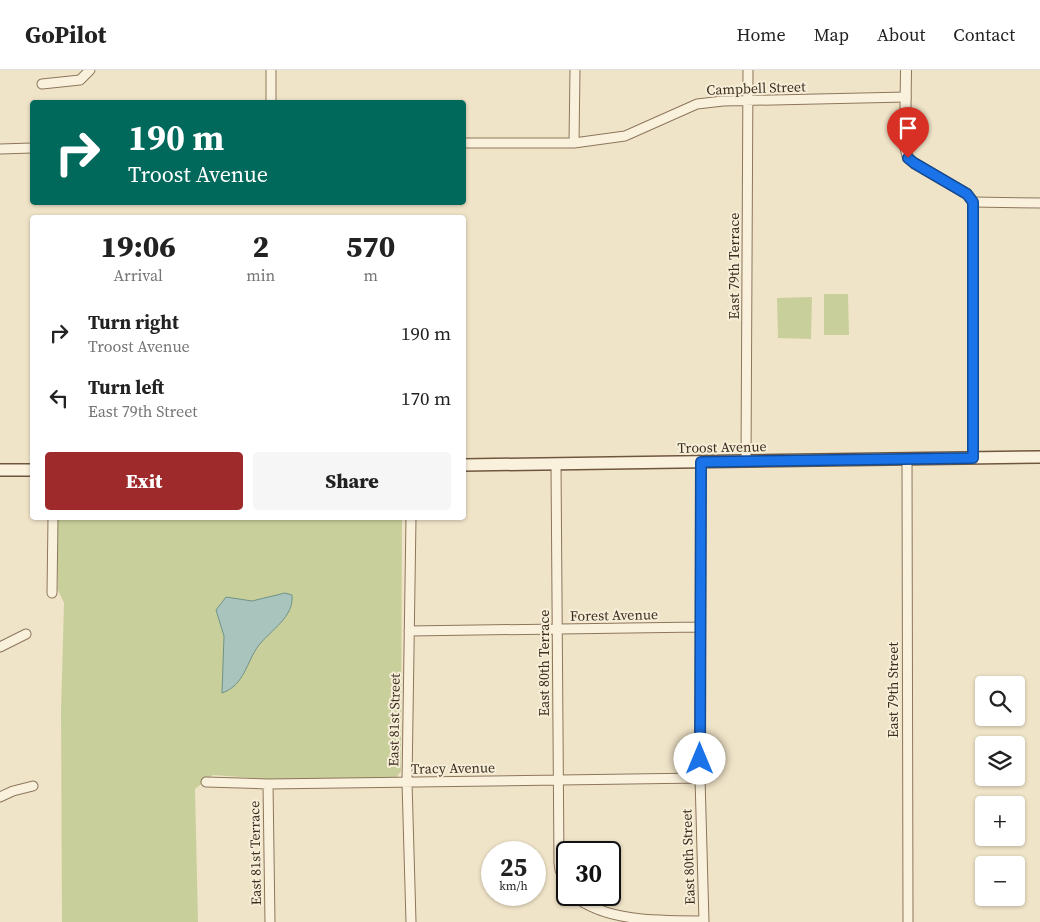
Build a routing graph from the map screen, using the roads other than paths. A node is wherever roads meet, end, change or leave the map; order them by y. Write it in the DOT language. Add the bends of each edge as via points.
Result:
graph roads {
  1 [pos="90,70"];
  2 [pos="270,70"];
  3 [pos="574,70"];
  4 [pos="748,70"];
  5 [pos="906,70"];
  6 [pos="42,84"];
  7 [pos="906,98"];
  8 [pos="271,100"];
  9 [pos="748,101"];
  10 [pos="466,143"];
  11 [pos="574,143"];
  12 [pos="30,148"];
  13 [pos="0,149"];
  14 [pos="973,202"];
  15 [pos="1040,203"];
  16 [pos="1040,457"];
  17 [pos="973,458"];
  18 [pos="907,459"];
  19 [pos="746,461"];
  20 [pos="701,462"];
  21 [pos="556,464"];
  22 [pos="466,465"];
  23 [pos="0,470"];
  24 [pos="30,470"];
  25 [pos="52,520"];
  26 [pos="411,520"];
  27 [pos="52,593"];
  28 [pos="700,627"];
  29 [pos="557,629"];
  30 [pos="409,631"];
  31 [pos="26,634"];
  32 [pos="0,647"];
  33 [pos="700,778"];
  34 [pos="558,780"];
  35 [pos="206,782"];
  36 [pos="407,782"];
  37 [pos="268,784"];
  38 [pos="33,786"];
  39 [pos="0,797"];
  40 [pos="559,841"];
  41 [pos="584,906"];
  42 [pos="593,918"];
  43 [pos="704,921"];
  44 [pos="270,922"];
  45 [pos="411,922"];
  46 [pos="908,922"];
  1 -- 6 [label="street" via="80,80"];
  2 -- 8 [label="street"];
  3 -- 11 [label="street"];
  4 -- 9 [label="street, East 79th Terrace"];
  5 -- 7 [label="street"];
  7 -- 9 [label="street, Campbell Street"];
  7 -- 14 [label="street" via="905,146 908,158 967,194"];
  9 -- 11 [label="street, Campbell Street" via="697,104 625,136"];
  9 -- 19 [label="street, East 79th Terrace"];
  10 -- 11 [label="street, Campbell Street"];
  12 -- 13 [label="street"];
  14 -- 15 [label="street"];
  14 -- 17 [label="street"];
  16 -- 17 [label="main road, Troost Avenue"];
  17 -- 18 [label="main road, Troost Avenue"];
  18 -- 19 [label="main road, Troost Avenue"];
  18 -- 46 [label="street, East 79th Street"];
  19 -- 20 [label="main road, Troost Avenue"];
  20 -- 21 [label="main road, Troost Avenue"];
  20 -- 28 [label="street, East 80th Street"];
  21 -- 22 [label="main road, Troost Avenue"];
  21 -- 29 [label="street, East 80th Terrace"];
  23 -- 24 [label="main road"];
  25 -- 27 [label="street"];
  26 -- 30 [label="street, East 81st Street"];
  28 -- 29 [label="street, Forest Avenue"];
  28 -- 33 [label="street, East 80th Street"];
  29 -- 30 [label="street, Forest Avenue"];
  29 -- 34 [label="street, East 80th Terrace"];
  30 -- 36 [label="street, East 81st Street"];
  31 -- 32 [label="street"];
  33 -- 34 [label="street, Tracy Avenue"];
  33 -- 43 [label="street, East 80th Street"];
  34 -- 36 [label="street, Tracy Avenue"];
  34 -- 40 [label="street, East 80th Terrace"];
  35 -- 37 [label="street, Tracy Avenue"];
  36 -- 37 [label="street, Tracy Avenue"];
  36 -- 45 [label="street, East 81st Street"];
  37 -- 44 [label="street, East 81st Terrace"];
  38 -- 39 [label="street"];
  41 -- 42 [label="street"];
  42 -- 43 [label="street"];
}
